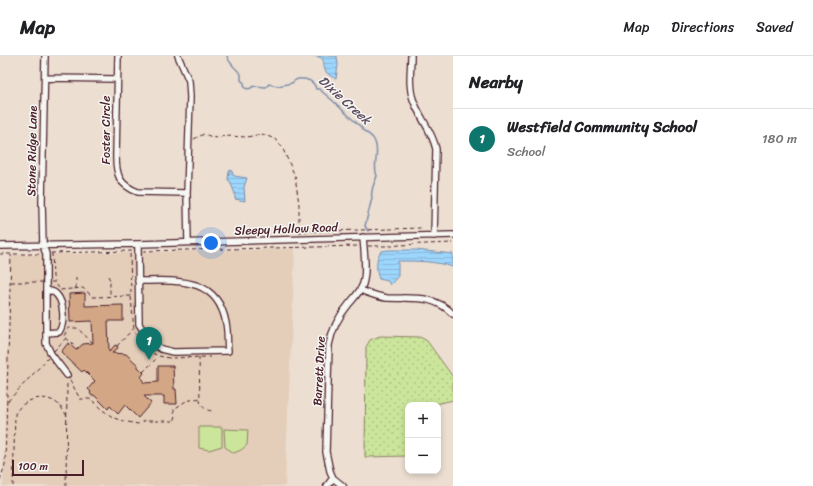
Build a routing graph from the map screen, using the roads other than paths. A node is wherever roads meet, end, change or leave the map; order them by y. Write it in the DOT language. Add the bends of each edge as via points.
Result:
graph roads {
  1 [pos="45,56"];
  2 [pos="118,56"];
  3 [pos="178,56"];
  4 [pos="411,56"];
  5 [pos="44,78"];
  6 [pos="117,79"];
  7 [pos="187,193"];
  8 [pos="453,235"];
  9 [pos="434,236"];
  10 [pos="363,237"];
  11 [pos="188,242"];
  12 [pos="138,244"];
  13 [pos="0,246"];
  14 [pos="43,246"];
  15 [pos="138,282"];
  16 [pos="46,290"];
  17 [pos="360,290"];
  18 [pos="453,314"];
  19 [pos="46,333"];
  20 [pos="67,375"];
  21 [pos="333,478"];
  22 [pos="327,486"];
  23 [pos="343,486"];
  1 -- 5 [label="street, Stone Ridge Lane"];
  2 -- 6 [label="street, Foster Circle"];
  3 -- 7 [label="street" via="189,81"];
  4 -- 9 [label="street" via="412,98 430,130 436,150"];
  5 -- 6 [label="street"];
  5 -- 14 [label="street, Stone Ridge Lane"];
  6 -- 7 [label="street, Foster Circle" via="118,176 123,184 138,192"];
  7 -- 11 [label="street"];
  8 -- 9 [label="street, Sleepy Hollow Road"];
  9 -- 10 [label="street, Sleepy Hollow Road"];
  10 -- 11 [label="street, Sleepy Hollow Road"];
  10 -- 17 [label="street, Barrett Drive" via="364,276"];
  11 -- 12 [label="street, Sleepy Hollow Road"];
  12 -- 14 [label="street, Sleepy Hollow Road"];
  12 -- 15 [label="street"];
  13 -- 14 [label="street, Sleepy Hollow Road"];
  14 -- 16 [label="street, Stone Ridge Lane" via="49,253"];
  15 -- 15 [label="street" via="139,324 147,338 156,346 177,353 228,351 224,315 210,293 197,285 184,282"];
  16 -- 19 [label="street"];
  16 -- 19 [label="street" via="56,294 60,300 62,324 59,332"];
  17 -- 18 [label="street" via="386,298 431,300"];
  17 -- 21 [label="street, Barrett Drive" via="334,324 329,345 326,452"];
  19 -- 20 [label="street" via="48,348"];
  21 -- 22 [label="street"];
  21 -- 23 [label="street"];
}
